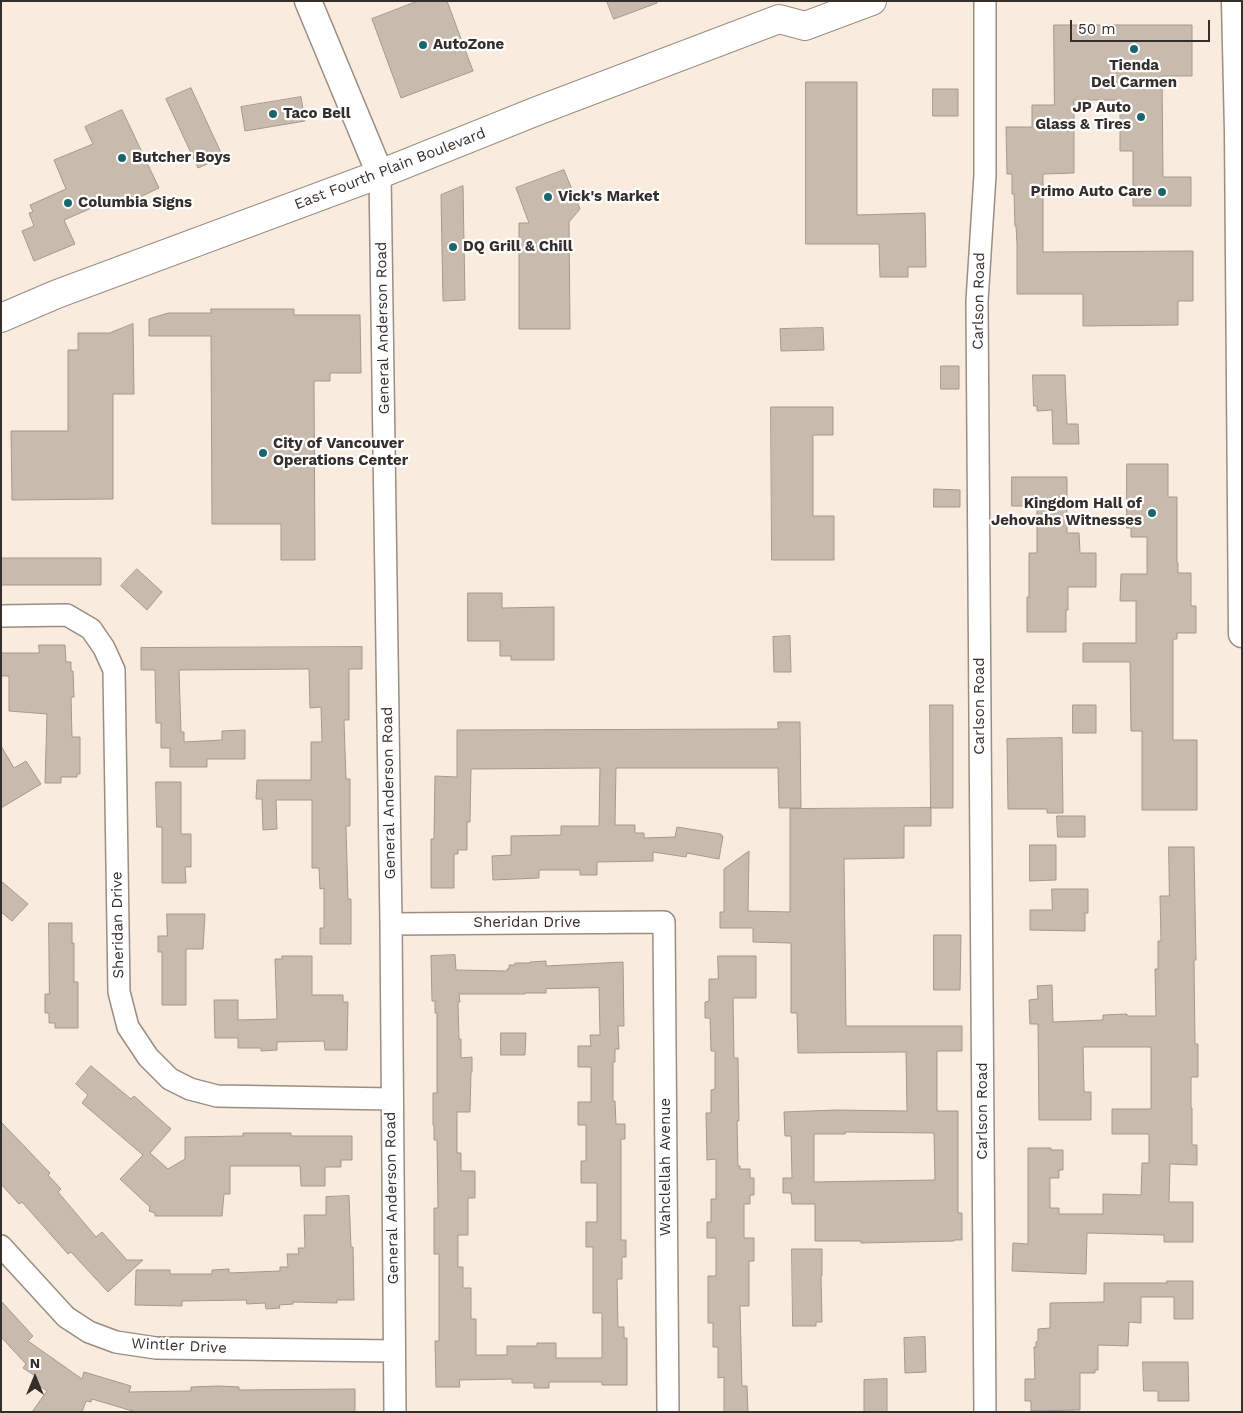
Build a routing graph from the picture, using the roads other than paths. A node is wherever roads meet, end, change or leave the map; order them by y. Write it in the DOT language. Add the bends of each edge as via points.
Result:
graph roads {
  1 [pos="308,1"];
  2 [pos="872,1"];
  3 [pos="985,1"];
  4 [pos="1235,1"];
  5 [pos="785,10"];
  6 [pos="380,174"];
  7 [pos="1,318"];
  8 [pos="1,616"];
  9 [pos="1242,634"];
  10 [pos="664,922"];
  11 [pos="391,924"];
  12 [pos="391,1099"];
  13 [pos="1,1246"];
  14 [pos="394,1351"];
  15 [pos="395,1412"];
  16 [pos="668,1412"];
  17 [pos="985,1412"];
  1 -- 6 [label="street"];
  2 -- 5 [label="main road, East Fourth Plain Boulevard" via="805,26"];
  3 -- 17 [label="street, Carlson Road" via="985,175 977,301"];
  4 -- 9 [label="street"];
  5 -- 6 [label="main road, East Fourth Plain Boulevard"];
  6 -- 7 [label="main road, East Fourth Plain Boulevard" via="57,294"];
  6 -- 11 [label="street, General Anderson Road"];
  8 -- 12 [label="street, Sheridan Drive" via="67,616 91,629 114,670 119,992 128,1027 148,1058 170,1079 190,1089 217,1096"];
  10 -- 11 [label="street, Sheridan Drive"];
  10 -- 16 [label="street, Wahclellah Avenue"];
  11 -- 12 [label="street, General Anderson Road"];
  12 -- 14 [label="street, General Anderson Road"];
  13 -- 14 [label="street, Wintler Drive" via="66,1317 89,1332 116,1342 156,1348"];
  14 -- 15 [label="street, General Anderson Road"];
}
